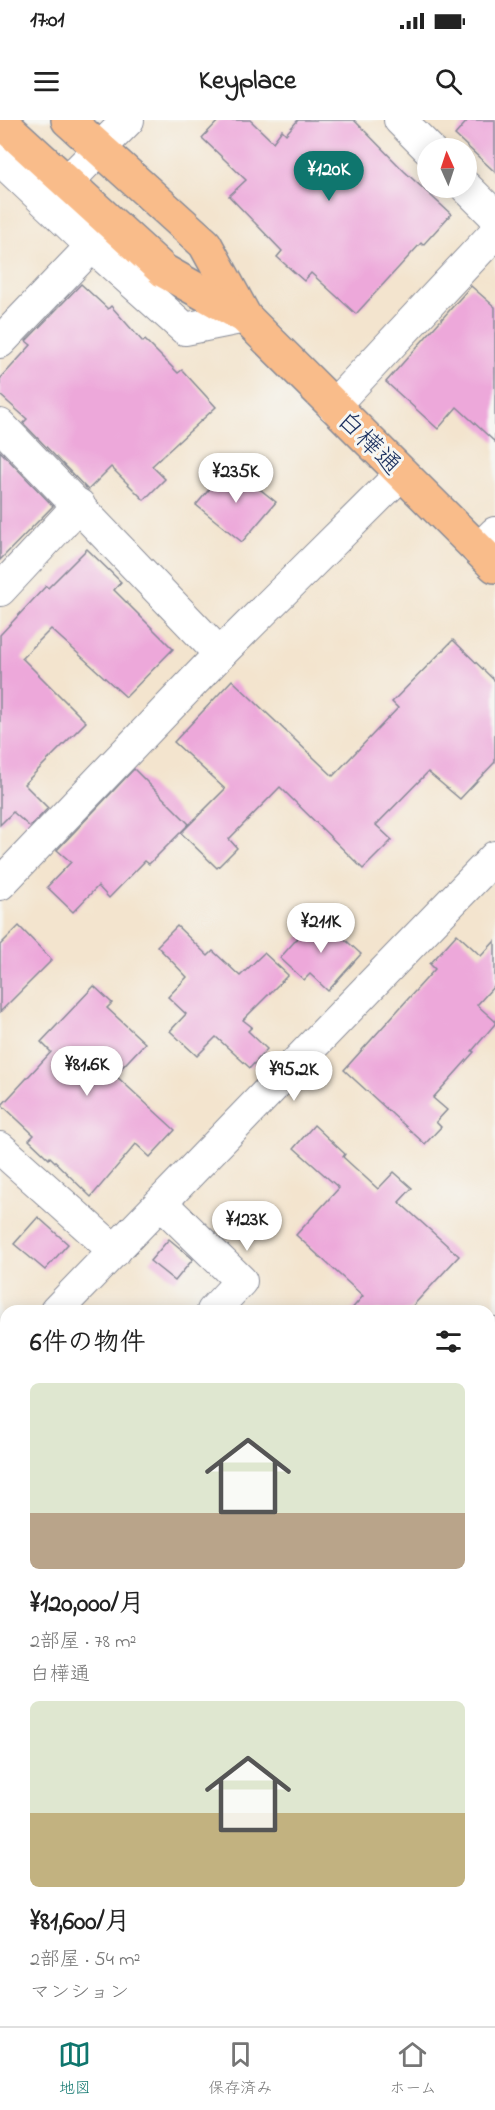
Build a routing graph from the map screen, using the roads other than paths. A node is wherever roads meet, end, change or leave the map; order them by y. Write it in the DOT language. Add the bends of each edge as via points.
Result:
graph roads {
  1 [pos="68,120"];
  2 [pos="128,120"];
  3 [pos="400,120"];
  4 [pos="0,121"];
  5 [pos="418,138"];
  6 [pos="100,149"];
  7 [pos="0,159"];
  8 [pos="67,182"];
  9 [pos="476,198"];
  10 [pos="495,216"];
  11 [pos="495,233"];
  12 [pos="92,246"];
  13 [pos="245,318"];
  14 [pos="0,342"];
  15 [pos="333,406"];
  16 [pos="0,425"];
  17 [pos="402,473"];
  18 [pos="79,505"];
  19 [pos="489,550"];
  20 [pos="0,590"];
  21 [pos="220,654"];
  22 [pos="495,857"];
  23 [pos="0,884"];
  24 [pos="0,1148"];
  25 [pos="162,1204"];
  26 [pos="115,1251"];
  27 [pos="62,1305"];
  28 [pos="219,1305"];
  1 -- 6 [label="main road, 白樺通"];
  2 -- 6 [label="street"];
  3 -- 5 [label="street"];
  4 -- 8 [label="main road, 白樺通"];
  6 -- 8 [label="street"];
  6 -- 13 [label="main road, 白樺通" via="205,244"];
  7 -- 12 [label="street"];
  8 -- 13 [label="main road, 白樺通" via="164,271"];
  9 -- 10 [label="street"];
  11 -- 15 [label="street"];
  12 -- 13 [label="street" via="184,329"];
  12 -- 14 [label="street"];
  13 -- 15 [label="main road, 白樺通"];
  15 -- 17 [label="main road, 白樺通"];
  16 -- 18 [label="street"];
  17 -- 19 [label="main road, 白樺通"];
  17 -- 21 [label="street"];
  18 -- 20 [label="street"];
  18 -- 21 [label="street"];
  21 -- 23 [label="street"];
  22 -- 25 [label="street"];
  24 -- 26 [label="street"];
  25 -- 26 [label="street"];
  25 -- 28 [label="street" via="241,1281"];
  26 -- 27 [label="street"];
}
